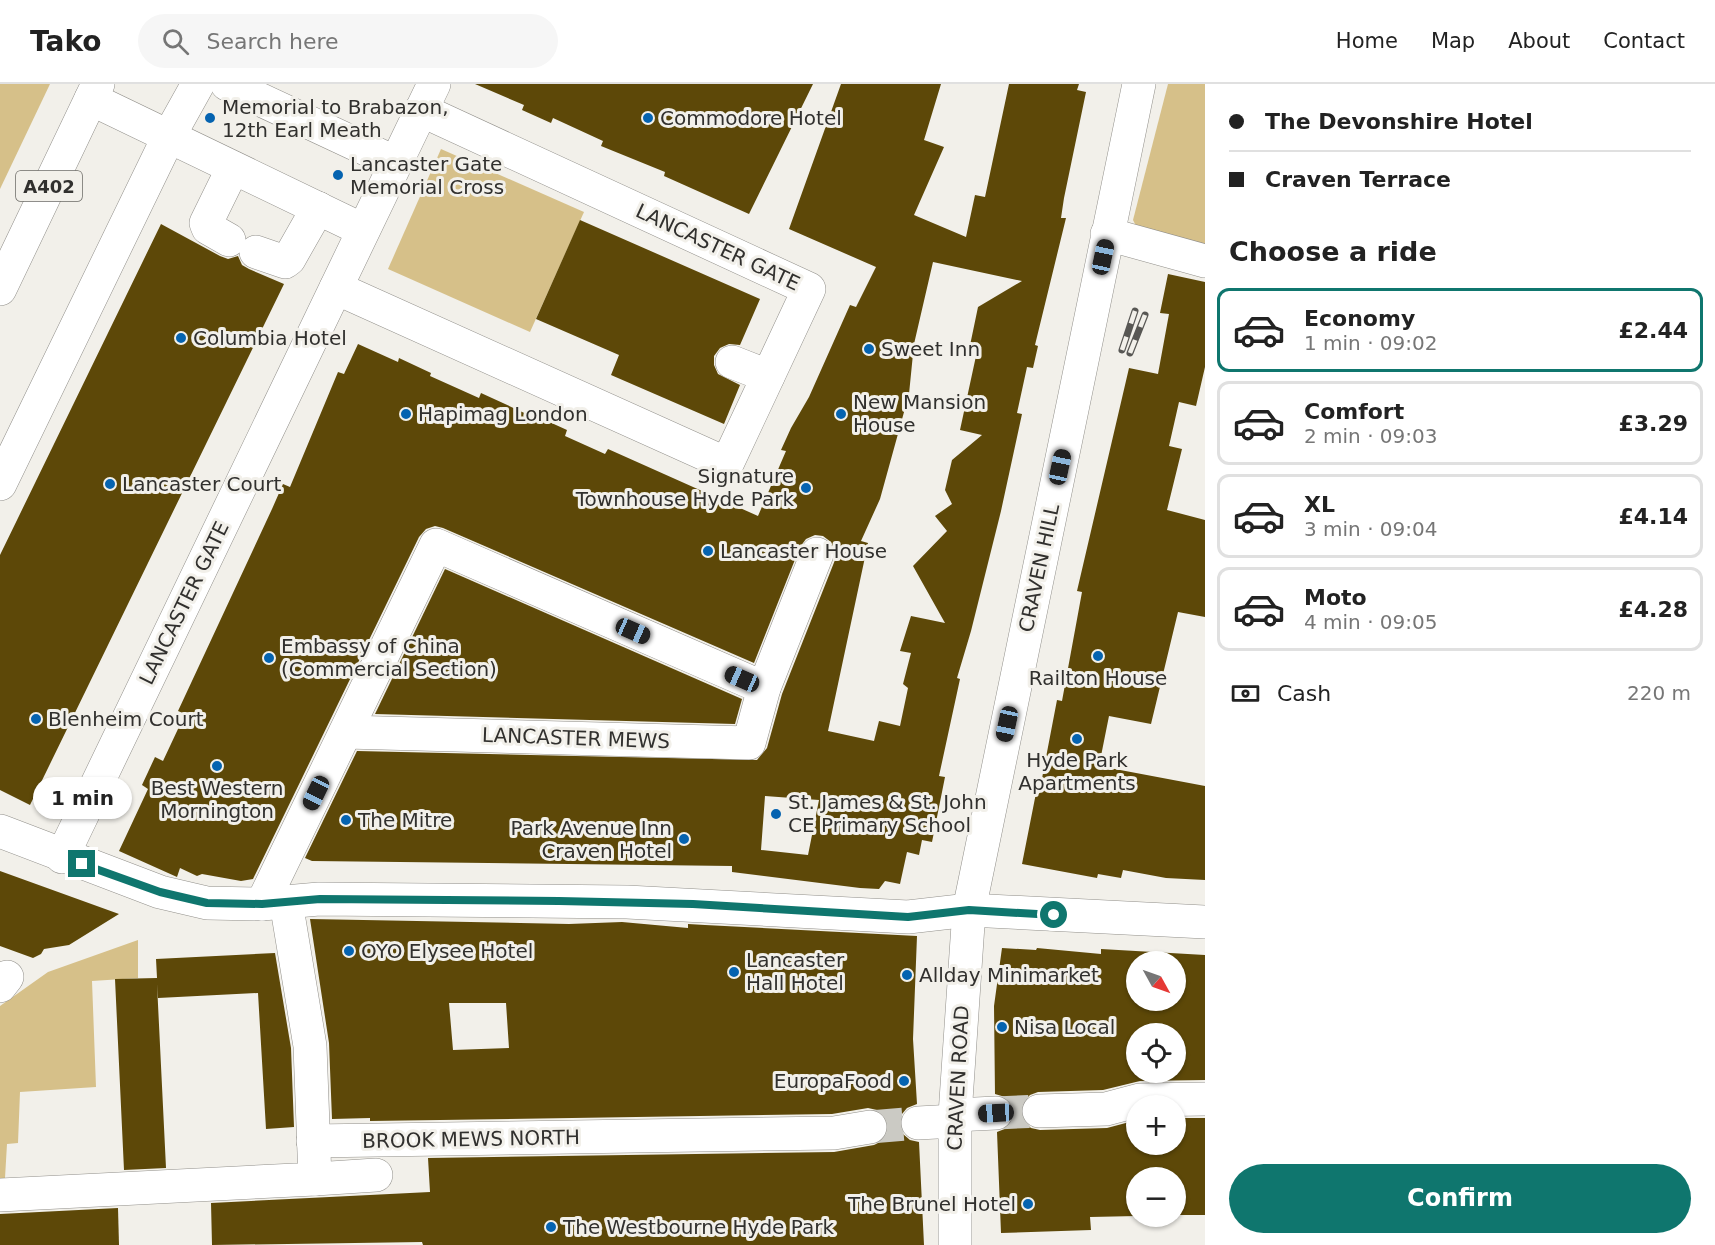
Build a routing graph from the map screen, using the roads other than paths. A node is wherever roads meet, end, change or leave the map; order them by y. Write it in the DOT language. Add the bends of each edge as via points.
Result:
graph roads {
  1 [pos="198,84"];
  2 [pos="227,84"];
  3 [pos="1139,84"];
  4 [pos="95,91"];
  5 [pos="428,97"];
  6 [pos="169,136"];
  7 [pos="396,163"];
  8 [pos="233,168"];
  9 [pos="318,208"];
  10 [pos="363,230"];
  11 [pos="1107,234"];
  12 [pos="1205,261"];
  13 [pos="336,288"];
  14 [pos="0,289"];
  15 [pos="732,362"];
  16 [pos="768,376"];
  17 [pos="0,484"];
  18 [pos="817,554"];
  19 [pos="764,688"];
  20 [pos="346,732"];
  21 [pos="0,831"];
  22 [pos="62,857"];
  23 [pos="274,903"];
  24 [pos="969,910"];
  25 [pos="1205,922"];
  26 [pos="1205,1099"];
  27 [pos="1039,1111"];
  28 [pos="996,1113"];
  29 [pos="955,1118"];
  30 [pos="918,1123"];
  31 [pos="870,1127"];
  32 [pos="313,1141"];
  33 [pos="376,1175"];
  34 [pos="315,1179"];
  35 [pos="0,1195"];
  36 [pos="956,1245"];
  1 -- 6 [label="street"];
  2 -- 7 [label="street"];
  3 -- 11 [label="street, CRAVEN HILL"];
  4 -- 6 [label="street"];
  4 -- 14 [label="street, A402"];
  5 -- 7 [label="street, LANCASTER GATE"];
  5 -- 16 [label="street, LANCASTER GATE" via="809,289"];
  6 -- 8 [label="street"];
  6 -- 17 [label="street"];
  7 -- 10 [label="street, LANCASTER GATE"];
  8 -- 9 [label="street"];
  8 -- 9 [label="street" via="206,223 208,228 242,246 285,262"];
  9 -- 10 [label="street"];
  10 -- 13 [label="street, LANCASTER GATE"];
  11 -- 12 [label="street"];
  11 -- 24 [label="street, CRAVEN HILL"];
  13 -- 16 [label="street, LANCASTER GATE" via="728,464"];
  13 -- 22 [label="street, LANCASTER GATE"];
  15 -- 16 [label="street"];
  18 -- 19 [label="street, LANCASTER MEWS"];
  19 -- 20 [label="street, LANCASTER MEWS" via="749,743"];
  19 -- 20 [label="street" via="436,545"];
  20 -- 23 [label="street"];
  21 -- 22 [label="street"];
  22 -- 23 [label="street" via="160,892 207,903"];
  23 -- 24 [label="street" via="331,899 627,902 908,917"];
  23 -- 32 [label="street" via="310,1046"];
  24 -- 25 [label="street"];
  24 -- 29 [label="street, CRAVEN ROAD"];
  26 -- 27 [label="street" via="1140,1100 1106,1109"];
  28 -- 29 [label="street"];
  29 -- 30 [label="street"];
  29 -- 36 [label="street, CRAVEN ROAD"];
  31 -- 32 [label="street, BROOK MEWS NORTH" via="834,1133"];
  32 -- 34 [label="street"];
  33 -- 34 [label="street"];
  34 -- 35 [label="street"];
}
